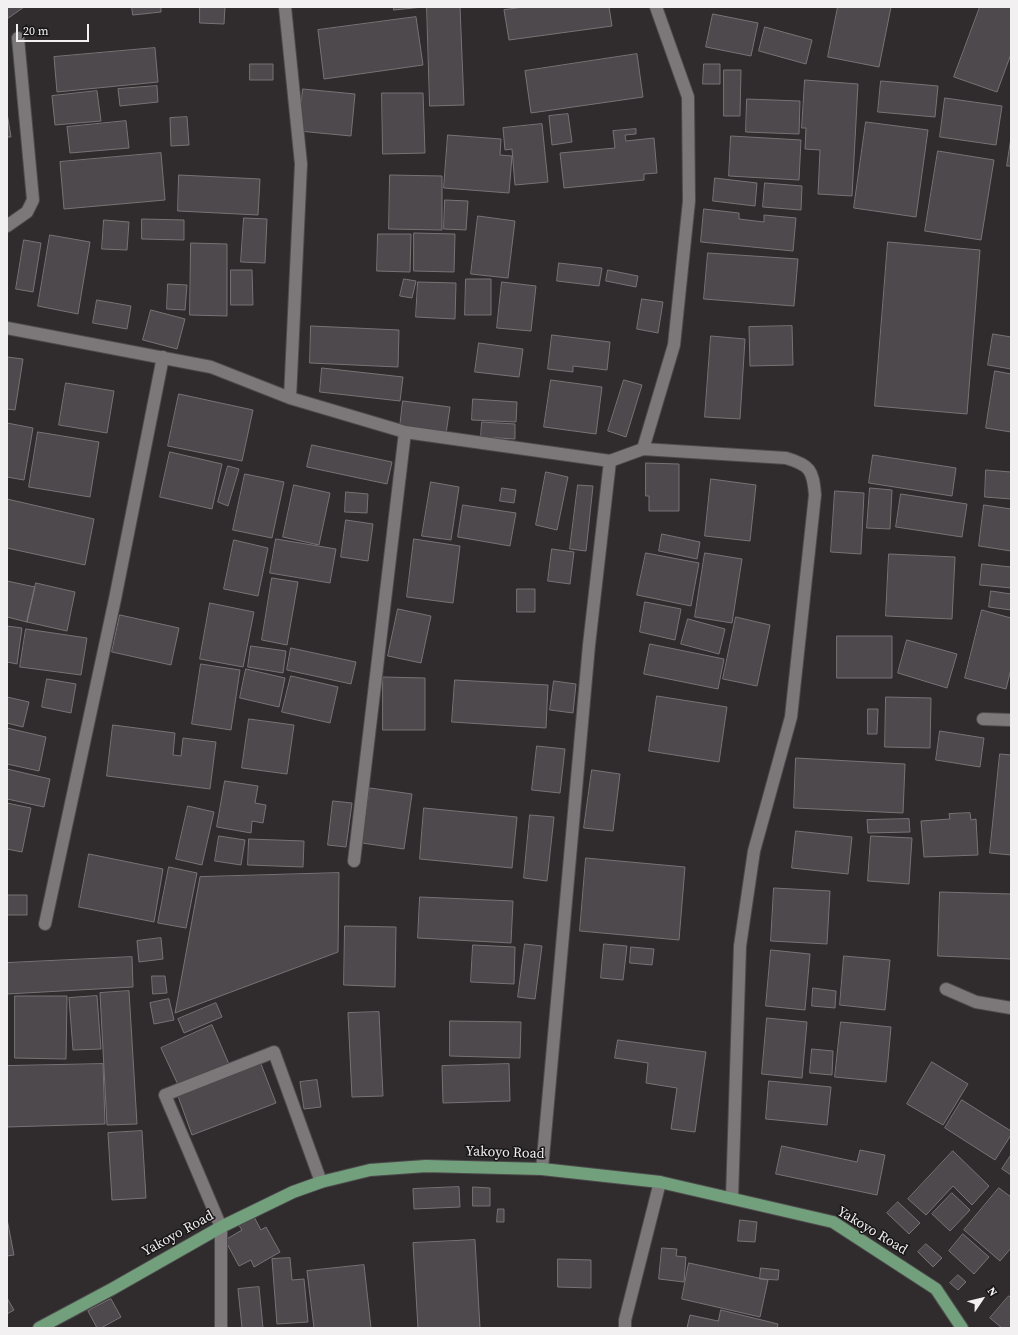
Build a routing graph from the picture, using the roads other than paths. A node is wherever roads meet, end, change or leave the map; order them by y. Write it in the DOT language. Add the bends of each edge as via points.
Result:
graph roads {
  1 [pos="285,7"];
  2 [pos="656,7"];
  3 [pos="18,38"];
  4 [pos="7,226"];
  5 [pos="7,328"];
  6 [pos="163,357"];
  7 [pos="290,398"];
  8 [pos="405,432"];
  9 [pos="643,449"];
  10 [pos="610,461"];
  11 [pos="983,719"];
  12 [pos="1011,720"];
  13 [pos="354,861"];
  14 [pos="45,924"];
  15 [pos="946,989"];
  16 [pos="1011,1008"];
  17 [pos="542,1169"];
  18 [pos="321,1182"];
  19 [pos="660,1182"];
  20 [pos="732,1198"];
  21 [pos="222,1226"];
  22 [pos="39,1328"];
  23 [pos="221,1328"];
  24 [pos="625,1328"];
  25 [pos="962,1328"];
  1 -- 7 [label="street" via="301,164"];
  2 -- 9 [label="street" via="688,97 689,201 674,344"];
  3 -- 4 [label="street" via="33,200 28,212"];
  5 -- 6 [label="street"];
  6 -- 7 [label="street" via="211,367"];
  6 -- 14 [label="street"];
  7 -- 8 [label="street"];
  8 -- 10 [label="street"];
  8 -- 13 [label="street"];
  9 -- 10 [label="street"];
  9 -- 20 [label="street" via="786,458 802,462 813,476 815,495 791,717 754,851 740,946"];
  10 -- 17 [label="street" via="589,645"];
  11 -- 12 [label="street"];
  15 -- 16 [label="street" via="976,1002"];
  17 -- 18 [label="main road, Yakoyo Road" via="426,1166 370,1170"];
  17 -- 19 [label="main road, Yakoyo Road"];
  18 -- 21 [label="main road, Yakoyo Road" via="293,1192"];
  18 -- 21 [label="street" via="274,1052 165,1095"];
  19 -- 20 [label="main road, Yakoyo Road"];
  19 -- 24 [label="street"];
  20 -- 25 [label="main road, Yakoyo Road" via="833,1222 936,1288"];
  21 -- 22 [label="main road, Yakoyo Road"];
  21 -- 23 [label="street"];
}
